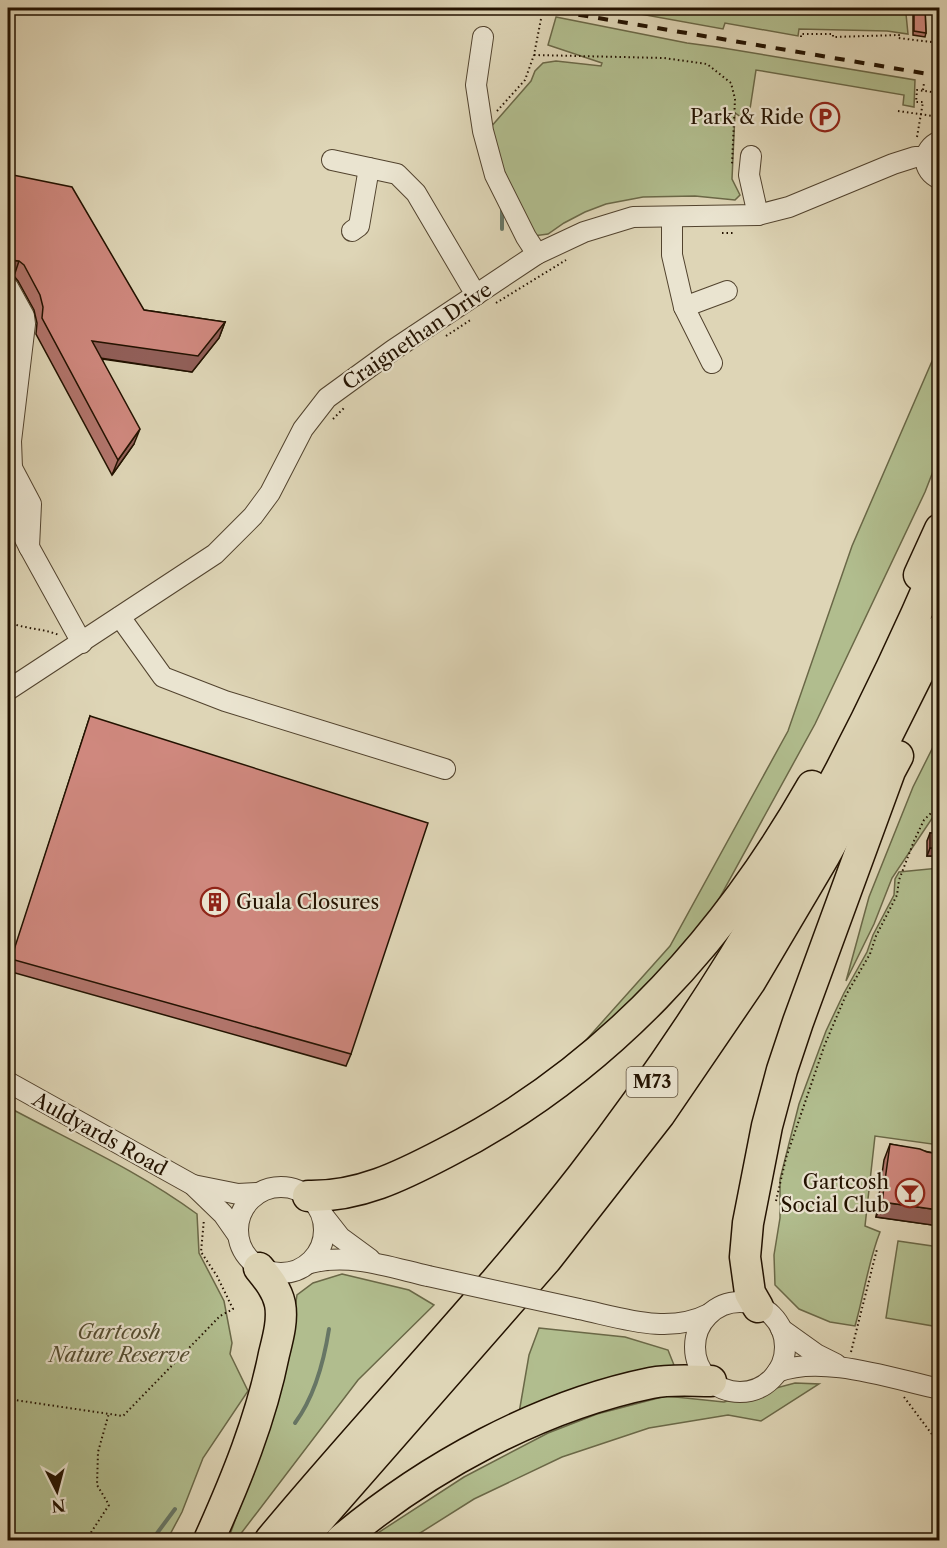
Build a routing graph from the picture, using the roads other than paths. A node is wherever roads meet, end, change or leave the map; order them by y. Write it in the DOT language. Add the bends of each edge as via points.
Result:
graph roads {
  1 [pos="483,38"];
  2 [pos="939,141"];
  3 [pos="751,156"];
  4 [pos="925,157"];
  5 [pos="332,160"];
  6 [pos="369,168"];
  7 [pos="939,179"];
  8 [pos="758,215"];
  9 [pos="672,217"];
  10 [pos="352,231"];
  11 [pos="537,254"];
  12 [pos="8,287"];
  13 [pos="727,291"];
  14 [pos="484,300"];
  15 [pos="684,307"];
  16 [pos="712,363"];
  17 [pos="939,529"];
  18 [pos="939,560"];
  19 [pos="120,617"];
  20 [pos="939,630"];
  21 [pos="82,643"];
  22 [pos="939,669"];
  23 [pos="8,690"];
  24 [pos="445,769"];
  25 [pos="8,1082"];
  26 [pos="193,1185"];
  27 [pos="257,1193"];
  28 [pos="314,1205"];
  29 [pos="237,1234"];
  30 [pos="375,1262"];
  31 [pos="310,1263"];
  32 [pos="260,1268"];
  33 [pos="758,1307"];
  34 [pos="709,1314"];
  35 [pos="641,1322"];
  36 [pos="780,1329"];
  37 [pos="844,1368"];
  38 [pos="703,1370"];
  39 [pos="777,1372"];
  40 [pos="939,1389"];
  41 [pos="210,1540"];
  42 [pos="270,1540"];
  43 [pos="301,1540"];
  44 [pos="341,1540"];
  1 -- 11 [label="street" via="476,85 483,131 495,175"];
  2 -- 4 [label="street"];
  3 -- 8 [label="street" via="748,175"];
  4 -- 7 [label="street" via="927,169"];
  4 -- 8 [label="street, Craignethan Drive" via="893,164 789,207"];
  5 -- 6 [label="street"];
  6 -- 10 [label="street" via="359,226"];
  6 -- 14 [label="street" via="396,174 416,193"];
  8 -- 9 [label="street, Craignethan Drive"];
  9 -- 11 [label="street, Craignethan Drive" via="633,217 584,232"];
  9 -- 15 [label="street" via="672,255"];
  11 -- 14 [label="street, Craignethan Drive"];
  12 -- 21 [label="street" via="25,324 11,441 12,468 31,504 29,547"];
  13 -- 15 [label="street"];
  14 -- 19 [label="street, Craignethan Drive" via="393,350 327,398 303,429 270,493 253,516 215,554"];
  15 -- 16 [label="street"];
  17 -- 28 [label="highway" via="889,639 809,791 734,906 661,993 604,1047 499,1124 378,1184"];
  18 -- 42 [label="highway, M73" via="836,782 742,946 691,1025 535,1236"];
  19 -- 21 [label="street, Craignethan Drive"];
  19 -- 24 [label="street" via="163,676 225,701"];
  20 -- 43 [label="highway, M73" via="825,855 750,982 660,1114 546,1260"];
  21 -- 23 [label="street, Craignethan Drive"];
  22 -- 33 [label="highway" via="890,771 782,1070 748,1222 746,1274"];
  25 -- 26 [label="street, Auldyards Road"];
  26 -- 27 [label="street, Auldyards Road" via="238,1194"];
  26 -- 29 [label="street, Auldyards Road"];
  27 -- 28 [label="street" via="283,1187 297,1190"];
  27 -- 29 [label="street" via="242,1211"];
  28 -- 30 [label="street" via="340,1237"];
  28 -- 31 [label="street" via="324,1234"];
  29 -- 32 [label="street" via="244,1254"];
  30 -- 31 [label="street" via="332,1259"];
  30 -- 35 [label="street, bridge"];
  31 -- 32 [label="street" via="286,1273"];
  32 -- 41 [label="highway" via="280,1304 278,1336 252,1436"];
  33 -- 34 [label="street" via="732,1303"];
  33 -- 36 [label="street"];
  34 -- 35 [label="street" via="680,1325"];
  34 -- 38 [label="street" via="696,1336"];
  35 -- 38 [label="street" via="680,1339"];
  36 -- 37 [label="street"];
  36 -- 39 [label="street" via="784,1355"];
  37 -- 39 [label="street" via="795,1367"];
  37 -- 40 [label="street"];
  38 -- 39 [label="street" via="730,1391 761,1386"];
  38 -- 44 [label="highway" via="686,1380 652,1383 577,1405 489,1442 404,1493"];
}
